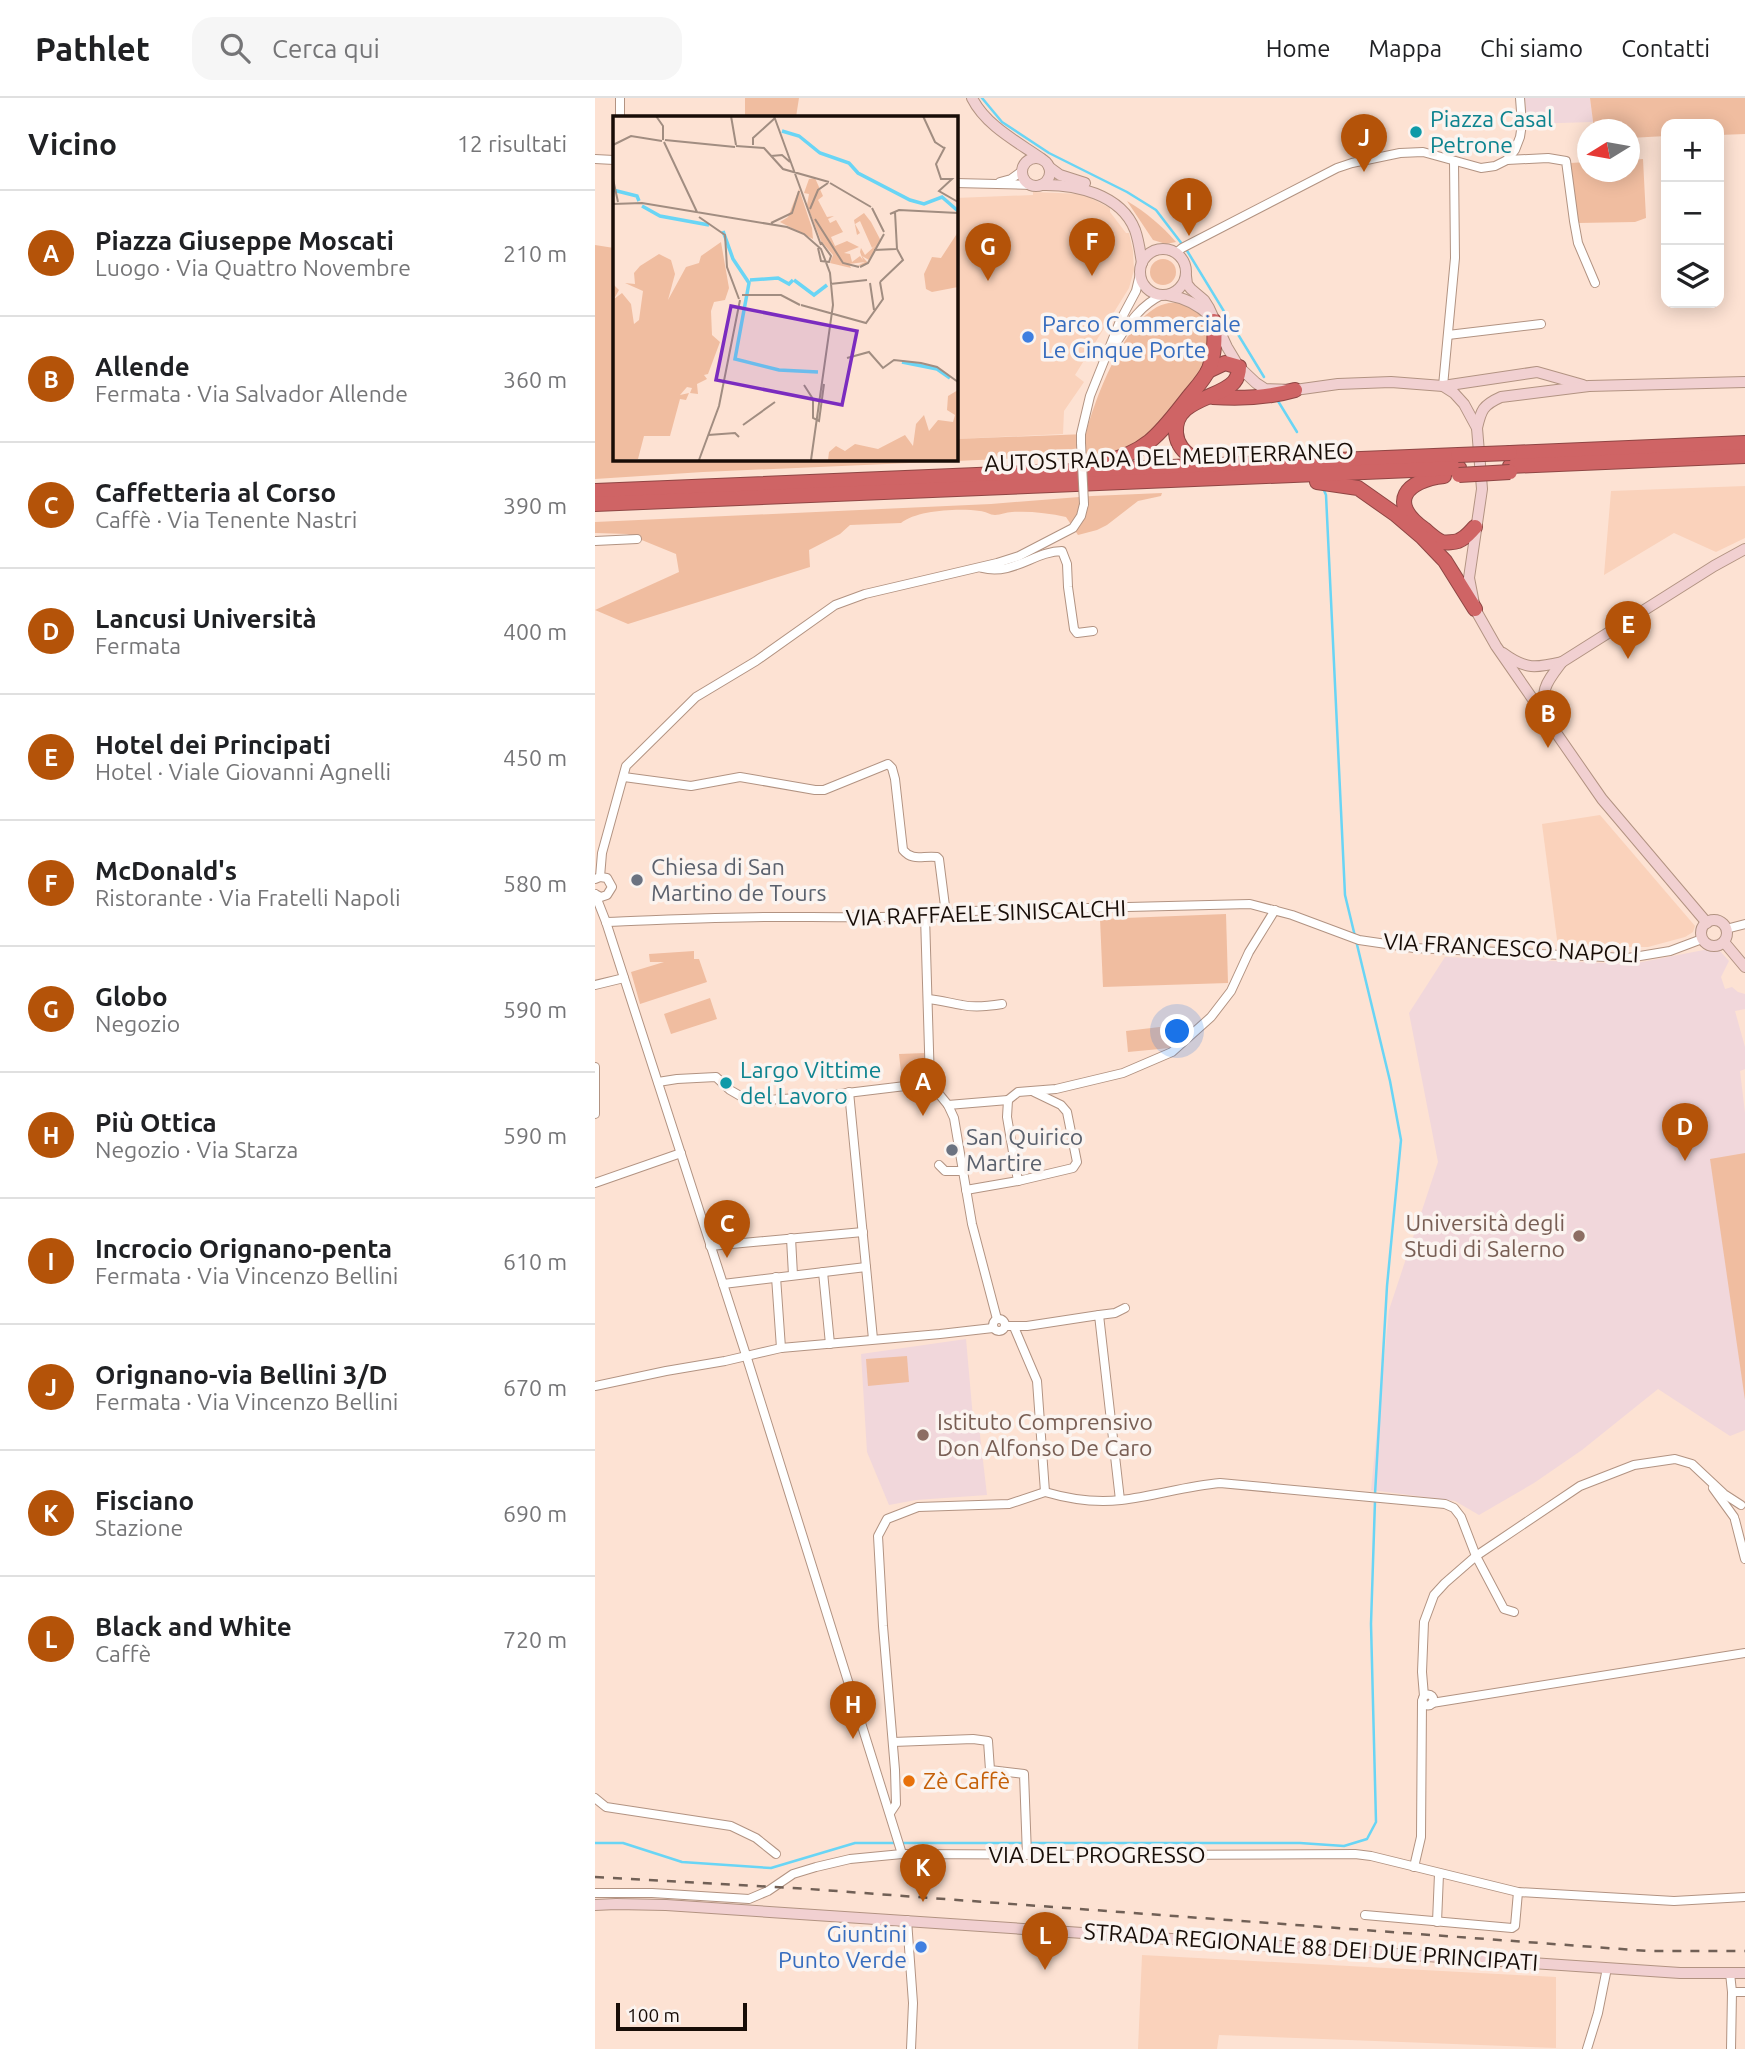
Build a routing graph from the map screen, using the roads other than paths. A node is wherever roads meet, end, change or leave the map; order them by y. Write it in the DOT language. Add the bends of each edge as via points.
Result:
graph roads {
  1 [pos="620,98"];
  2 [pos="972,98"];
  3 [pos="1520,98"];
  4 [pos="620,116"];
  5 [pos="1015,141"];
  6 [pos="595,159"];
  7 [pos="613,160"];
  8 [pos="1507,160"];
  9 [pos="1454,161"];
  10 [pos="1046,163"];
  11 [pos="1023,168"];
  12 [pos="957,183"];
  13 [pos="994,184"];
  14 [pos="1037,185"];
  15 [pos="1182,248"];
  16 [pos="1158,250"];
  17 [pos="1141,269"];
  18 [pos="1186,276"];
  19 [pos="1595,284"];
  20 [pos="1165,295"];
  21 [pos="1214,321"];
  22 [pos="1541,324"];
  23 [pos="1447,335"];
  24 [pos="1107,358"];
  25 [pos="1239,366"];
  26 [pos="1208,371"];
  27 [pos="1745,382"];
  28 [pos="1443,386"];
  29 [pos="1589,386"];
  30 [pos="1295,390"];
  31 [pos="1208,396"];
  32 [pos="1477,428"];
  33 [pos="1745,443"];
  34 [pos="1745,456"];
  35 [pos="1358,458"];
  36 [pos="1510,464"];
  37 [pos="1459,466"];
  38 [pos="867,478"];
  39 [pos="1232,478"];
  40 [pos="595,491"];
  41 [pos="595,503"];
  42 [pos="1475,527"];
  43 [pos="637,539"];
  44 [pos="595,541"];
  45 [pos="1745,550"];
  46 [pos="980,567"];
  47 [pos="1475,609"];
  48 [pos="1093,631"];
  49 [pos="1496,646"];
  50 [pos="1562,662"];
  51 [pos="1553,729"];
  52 [pos="624,777"];
  53 [pos="598,878"];
  54 [pos="595,894"];
  55 [pos="607,895"];
  56 [pos="1275,910"];
  57 [pos="946,914"];
  58 [pos="925,916"];
  59 [pos="606,922"];
  60 [pos="1707,923"];
  61 [pos="1745,924"];
  62 [pos="1727,929"];
  63 [pos="1702,939"];
  64 [pos="1359,940"];
  65 [pos="1724,942"];
  66 [pos="1745,967"];
  67 [pos="624,978"];
  68 [pos="595,985"];
  69 [pos="928,999"];
  70 [pos="1002,1004"];
  71 [pos="595,1067"];
  72 [pos="658,1082"];
  73 [pos="930,1083"];
  74 [pos="849,1092"];
  75 [pos="1037,1092"];
  76 [pos="1008,1100"];
  77 [pos="949,1105"];
  78 [pos="595,1114"];
  79 [pos="681,1153"];
  80 [pos="939,1165"];
  81 [pos="963,1171"];
  82 [pos="1018,1181"];
  83 [pos="595,1182"];
  84 [pos="966,1190"];
  85 [pos="863,1232"];
  86 [pos="791,1238"];
  87 [pos="710,1245"];
  88 [pos="866,1266"];
  89 [pos="823,1272"];
  90 [pos="793,1275"];
  91 [pos="776,1277"];
  92 [pos="723,1284"];
  93 [pos="1125,1308"];
  94 [pos="1099,1315"];
  95 [pos="995,1324"];
  96 [pos="1009,1327"];
  97 [pos="873,1339"];
  98 [pos="830,1344"];
  99 [pos="781,1348"];
  100 [pos="746,1355"];
  101 [pos="595,1386"];
  102 [pos="1708,1480"];
  103 [pos="1045,1492"];
  104 [pos="1120,1500"];
  105 [pos="1743,1506"];
  106 [pos="1735,1518"];
  107 [pos="1745,1521"];
  108 [pos="1745,1542"];
  109 [pos="1744,1555"];
  110 [pos="1476,1556"];
  111 [pos="1514,1612"];
  112 [pos="1745,1653"];
  113 [pos="1428,1699"];
  114 [pos="893,1742"];
  115 [pos="595,1798"];
  116 [pos="890,1813"];
  117 [pos="901,1851"];
  118 [pos="1027,1851"];
  119 [pos="776,1854"];
  120 [pos="1414,1867"];
  121 [pos="1439,1874"];
  122 [pos="1518,1892"];
  123 [pos="595,1893"];
  124 [pos="1745,1897"];
  125 [pos="595,1905"];
  126 [pos="1365,1915"];
  127 [pos="907,1920"];
  128 [pos="1437,1922"];
  129 [pos="1607,1968"];
  130 [pos="1745,1972"];
  131 [pos="1730,1973"];
  132 [pos="1732,1992"];
  133 [pos="1745,1992"];
  134 [pos="911,2049"];
  135 [pos="1587,2049"];
  136 [pos="1731,2049"];
  1 -- 4 [label="street"];
  2 -- 5 [label="street" via="981,112"];
  3 -- 8 [label="street" via="1520,137"];
  5 -- 10 [label="street"];
  5 -- 11 [label="street" via="1023,151"];
  6 -- 7 [label="street"];
  8 -- 9 [label="street" via="1481,168"];
  8 -- 19 [label="street" via="1566,161 1579,243"];
  9 -- 15 [label="street" via="1429,152 1406,152 1352,163"];
  9 -- 23 [label="street" via="1455,258"];
  10 -- 11 [label="street" via="1034,158"];
  10 -- 14 [label="street" via="1048,180"];
  10 -- 16 [label="street" via="1064,177 1091,185 1122,204"];
  11 -- 13 [label="street" via="1011,179"];
  11 -- 14 [label="street" via="1026,181"];
  12 -- 13 [label="street"];
  13 -- 14 [label="street"];
  14 -- 17 [label="street" via="1081,187 1116,206 1135,230"];
  15 -- 16 [label="street"];
  15 -- 18 [label="street"];
  16 -- 17 [label="street" via="1148,254"];
  17 -- 20 [label="street" via="1147,289"];
  17 -- 24 [label="street"];
  18 -- 20 [label="street" via="1181,286"];
  18 -- 21 [label="street"];
  20 -- 21 [label="street" via="1198,306"];
  20 -- 24 [label="street" via="1139,310"];
  21 -- 25 [label="street"];
  21 -- 26 [label="highway" via="1215,349"];
  22 -- 23 [label="street"];
  23 -- 28 [label="street"];
  24 -- 46 [label="street, bridge" via="1090,396 1081,434 1081,516 1073,528 1019,556"];
  25 -- 26 [label="highway" via="1226,363"];
  25 -- 30 [label="street" via="1265,389"];
  25 -- 31 [label="highway" via="1234,382"];
  26 -- 38 [label="highway" via="1165,429 1121,458"];
  27 -- 29 [label="street"];
  28 -- 29 [label="street" via="1537,372"];
  28 -- 30 [label="street" via="1351,383"];
  28 -- 32 [label="street" via="1464,404"];
  29 -- 32 [label="street" via="1501,397 1488,402"];
  30 -- 31 [label="highway" via="1274,396"];
  31 -- 35 [label="highway" via="1192,403 1177,422 1181,448 1194,459 1326,454"];
  32 -- 42 [label="street" via="1482,489"];
  33 -- 36 [label="highway, AUTOSTRADA DEL MEDITERRANEO"];
  34 -- 36 [label="highway, AUTOSTRADA DEL MEDITERRANEO"];
  35 -- 37 [label="highway, AUTOSTRADA DEL MEDITERRANEO"];
  35 -- 38 [label="highway, AUTOSTRADA DEL MEDITERRANEO"];
  36 -- 37 [label="highway, AUTOSTRADA DEL MEDITERRANEO"];
  37 -- 39 [label="highway, AUTOSTRADA DEL MEDITERRANEO"];
  37 -- 42 [label="highway" via="1416,483 1405,496 1404,506 1412,520 1442,542 1464,538"];
  38 -- 40 [label="highway, AUTOSTRADA DEL MEDITERRANEO"];
  39 -- 41 [label="highway, AUTOSTRADA DEL MEDITERRANEO"];
  39 -- 47 [label="highway" via="1245,482 1317,481 1358,488 1422,537 1445,561"];
  42 -- 47 [label="street" via="1469,578"];
  43 -- 44 [label="street"];
  45 -- 50 [label="street"];
  46 -- 48 [label="street" via="993,570 1062,551 1074,629 1077,633"];
  46 -- 52 [label="street" via="835,605 696,697 627,766"];
  47 -- 49 [label="street"];
  49 -- 50 [label="street" via="1526,666"];
  49 -- 51 [label="street"];
  50 -- 51 [label="street" via="1544,691"];
  51 -- 60 [label="street" via="1602,799"];
  52 -- 53 [label="street"];
  52 -- 57 [label="street" via="691,786 740,777 824,790 888,764 895,779 903,850 913,858 939,859"];
  53 -- 55 [label="street" via="611,883"];
  54 -- 55 [label="street"];
  54 -- 59 [label="street"];
  55 -- 59 [label="street"];
  56 -- 57 [label="street, VIA RAFFAELE SINISCALCHI" via="1250,904"];
  56 -- 64 [label="street, VIA RAFFAELE SINISCALCHI"];
  56 -- 75 [label="street" via="1231,991 1211,1017 1172,1052 1123,1073"];
  57 -- 58 [label="street, VIA RAFFAELE SINISCALCHI"];
  58 -- 59 [label="street, VIA RAFFAELE SINISCALCHI"];
  58 -- 69 [label="street"];
  59 -- 67 [label="street"];
  60 -- 62 [label="street" via="1718,921"];
  60 -- 63 [label="street"];
  61 -- 62 [label="street"];
  62 -- 65 [label="street"];
  63 -- 64 [label="street, VIA FRANCESCO NAPOLI" via="1670,951 1628,958"];
  63 -- 65 [label="street" via="1712,946"];
  65 -- 66 [label="street"];
  67 -- 68 [label="street"];
  67 -- 72 [label="street"];
  69 -- 70 [label="street" via="963,1005"];
  69 -- 73 [label="street"];
  71 -- 78 [label="street"];
  72 -- 74 [label="street" via="716,1077 749,1101"];
  72 -- 79 [label="street"];
  73 -- 74 [label="street"];
  73 -- 77 [label="street"];
  74 -- 85 [label="street"];
  75 -- 76 [label="street" via="1018,1093"];
  75 -- 82 [label="street" via="1067,1112 1077,1162 1073,1168"];
  76 -- 77 [label="street"];
  76 -- 82 [label="street"];
  77 -- 81 [label="street"];
  79 -- 83 [label="street"];
  79 -- 87 [label="street"];
  80 -- 81 [label="street" via="945,1171"];
  81 -- 84 [label="street"];
  82 -- 84 [label="street"];
  84 -- 95 [label="street"];
  85 -- 86 [label="street"];
  85 -- 88 [label="street"];
  86 -- 87 [label="street"];
  86 -- 90 [label="street"];
  87 -- 92 [label="street"];
  88 -- 89 [label="street"];
  88 -- 97 [label="street"];
  89 -- 90 [label="street"];
  89 -- 98 [label="street"];
  90 -- 91 [label="street"];
  91 -- 92 [label="street"];
  91 -- 99 [label="street"];
  92 -- 100 [label="street"];
  93 -- 94 [label="street"];
  94 -- 96 [label="street"];
  94 -- 104 [label="street"];
  95 -- 96 [label="street" via="999,1332"];
  95 -- 97 [label="street"];
  96 -- 103 [label="street" via="1037,1381"];
  97 -- 98 [label="street"];
  98 -- 99 [label="street"];
  99 -- 100 [label="street"];
  100 -- 101 [label="street"];
  100 -- 116 [label="street"];
  102 -- 105 [label="street"];
  102 -- 106 [label="street"];
  102 -- 110 [label="street" via="1692,1464 1675,1460 1634,1465 1580,1486"];
  103 -- 104 [label="street" via="1095,1501"];
  103 -- 114 [label="street" via="1009,1504 918,1507 887,1519 878,1536"];
  104 -- 110 [label="street" via="1220,1483 1430,1502 1454,1508"];
  105 -- 106 [label="street" via="1734,1510"];
  106 -- 107 [label="street"];
  106 -- 109 [label="street"];
  108 -- 109 [label="street"];
  110 -- 111 [label="street" via="1503,1609"];
  110 -- 113 [label="street" via="1434,1595 1424,1622 1422,1672"];
  112 -- 113 [label="street" via="1448,1700"];
  113 -- 120 [label="street" via="1422,1731 1422,1837"];
  114 -- 116 [label="street" via="895,1804"];
  114 -- 118 [label="street" via="988,1741 990,1770 1024,1774"];
  115 -- 119 [label="street" via="606,1807 731,1826"];
  116 -- 117 [label="street"];
  117 -- 118 [label="street, VIA DEL PROGRESSO"];
  117 -- 123 [label="street, VIA DEL PROGRESSO" via="793,1874 749,1899"];
  118 -- 120 [label="street, VIA DEL PROGRESSO" via="1355,1854"];
  120 -- 121 [label="street, VIA DEL PROGRESSO"];
  121 -- 122 [label="street, VIA DEL PROGRESSO"];
  121 -- 128 [label="street"];
  122 -- 124 [label="street, VIA DEL PROGRESSO" via="1674,1901"];
  122 -- 128 [label="street" via="1512,1928"];
  125 -- 127 [label="street, STRADA REGIONALE 88 DEI DUE PRINCIPATI"];
  126 -- 128 [label="street"];
  127 -- 129 [label="street, STRADA REGIONALE 88 DEI DUE PRINCIPATI"];
  127 -- 134 [label="street"];
  129 -- 131 [label="street, STRADA REGIONALE 88 DEI DUE PRINCIPATI"];
  129 -- 135 [label="street"];
  130 -- 131 [label="street, STRADA REGIONALE 88 DEI DUE PRINCIPATI"];
  131 -- 132 [label="street"];
  132 -- 133 [label="street"];
  132 -- 136 [label="street"];
}
